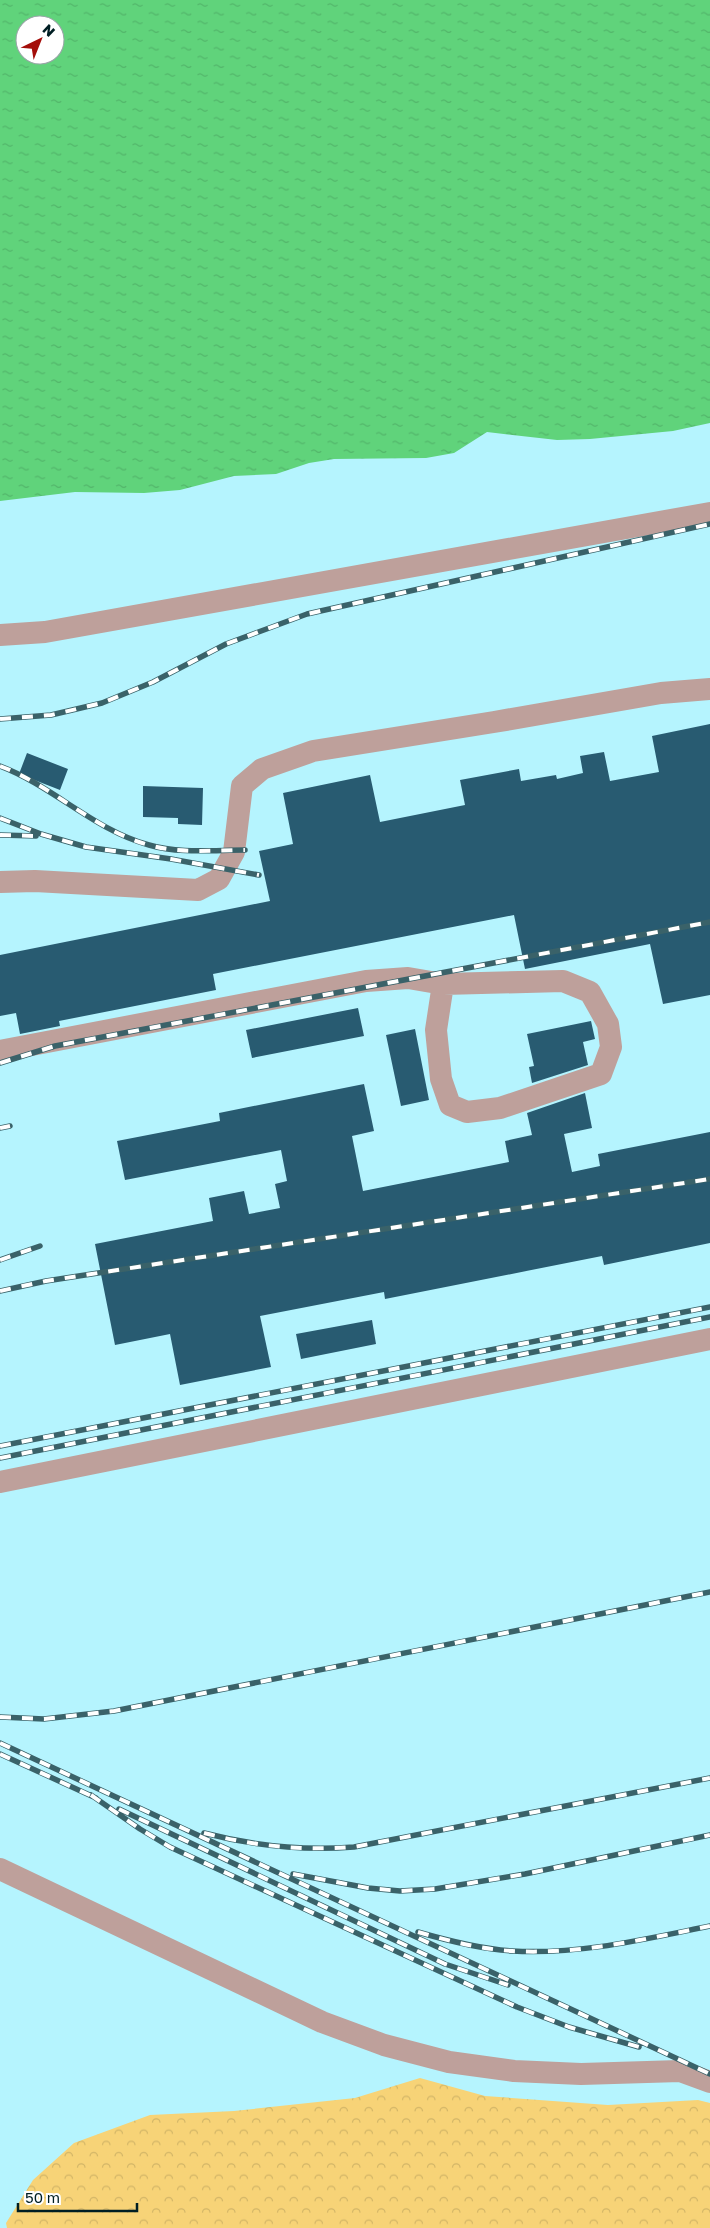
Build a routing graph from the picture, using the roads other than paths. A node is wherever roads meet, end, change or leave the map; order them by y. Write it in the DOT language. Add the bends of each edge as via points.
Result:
graph roads {
  1 [pos="710,513"];
  2 [pos="0,636"];
  3 [pos="710,689"];
  4 [pos="0,882"];
  5 [pos="443,984"];
  6 [pos="0,1051"];
  7 [pos="710,1338"];
  8 [pos="0,1482"];
  9 [pos="0,1869"];
  10 [pos="710,2082"];
  1 -- 2 [label="lane" via="45,632"];
  3 -- 4 [label="lane" via="661,693 313,751 262,768 242,786 234,852 219,879 198,890"];
  5 -- 5 [label="lane" via="436,1030 441,1079 450,1105 467,1112 500,1108 601,1074 611,1047 608,1024 590,992 563,981"];
  5 -- 6 [label="lane" via="408,978 366,981"];
  7 -- 8 [label="lane"];
  9 -- 10 [label="lane" via="322,2022 384,2045 448,2062 514,2071 572,2074 680,2071"];
}
